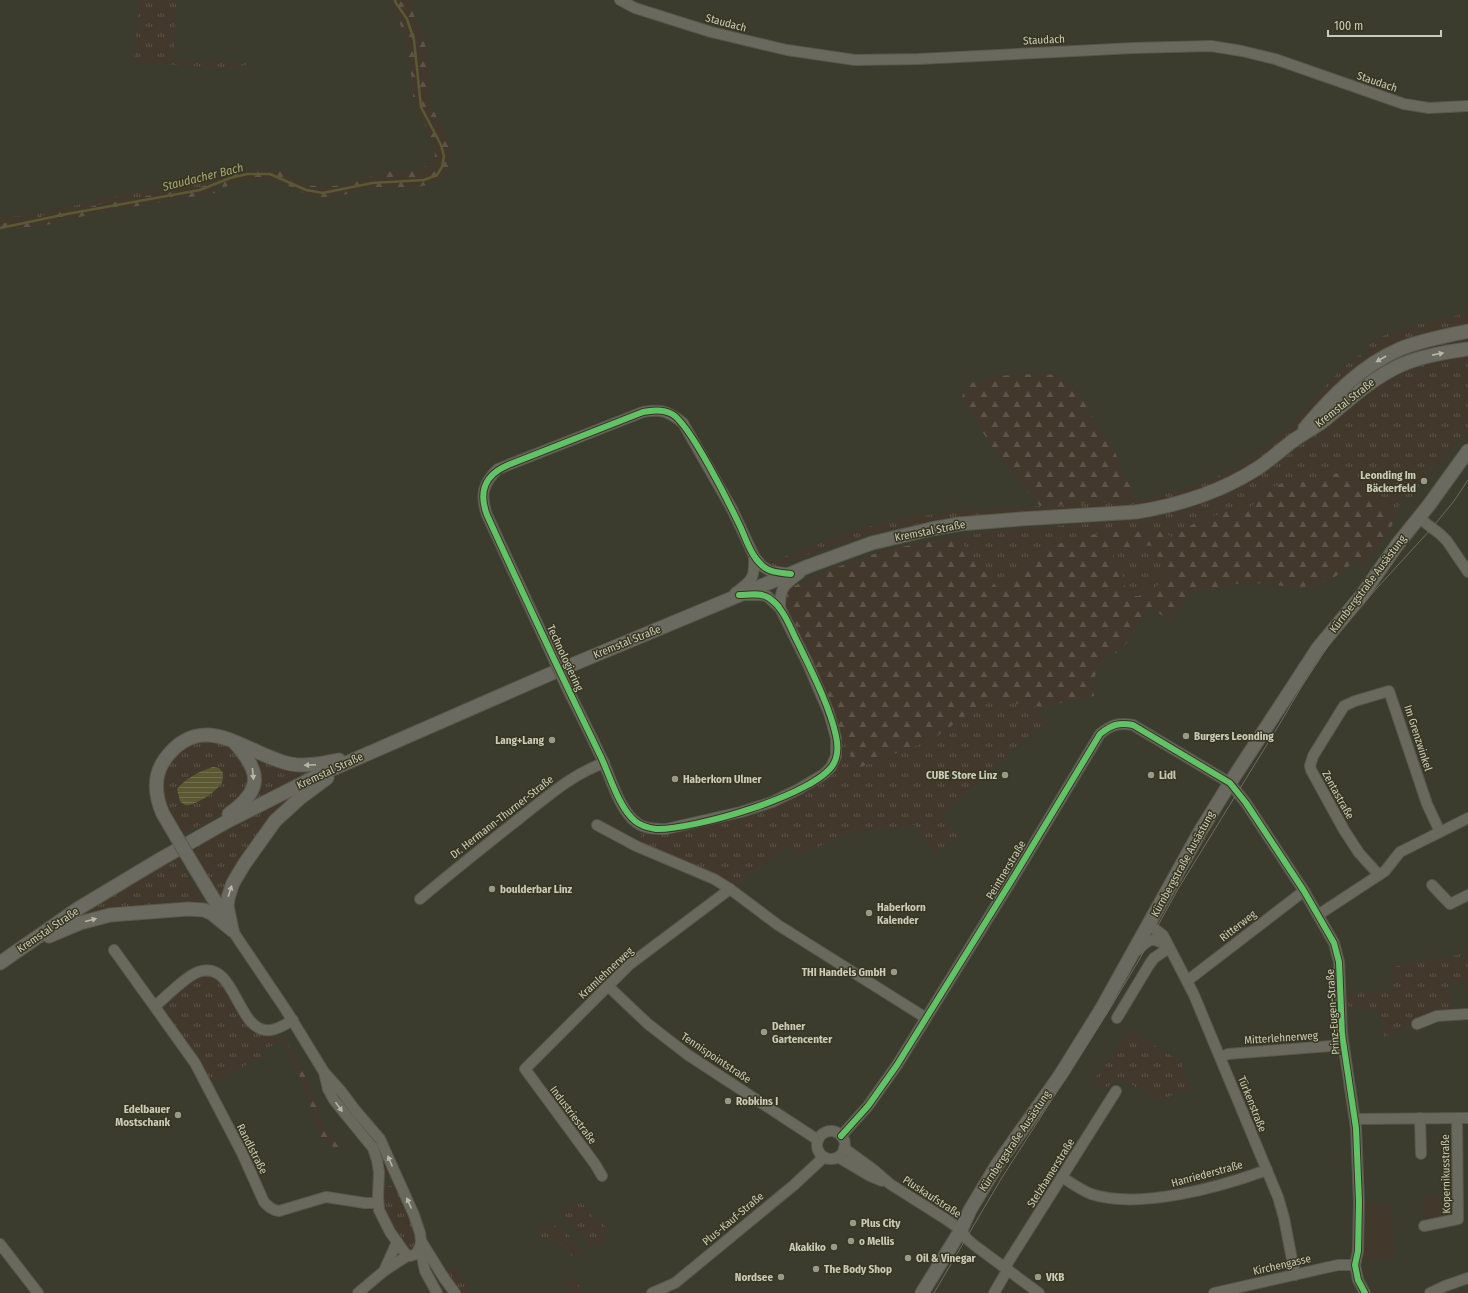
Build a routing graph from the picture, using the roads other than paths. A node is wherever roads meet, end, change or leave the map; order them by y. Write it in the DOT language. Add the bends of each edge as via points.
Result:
graph roads {
  1 [pos="620,0"];
  2 [pos="1468,106"];
  3 [pos="1468,331"];
  4 [pos="1465,350"];
  5 [pos="1293,441"];
  6 [pos="1468,451"];
  7 [pos="1419,518"];
  8 [pos="754,556"];
  9 [pos="809,566"];
  10 [pos="1468,572"];
  11 [pos="791,574"];
  12 [pos="739,595"];
  13 [pos="725,601"];
  14 [pos="780,608"];
  15 [pos="1349,703"];
  16 [pos="234,742"];
  17 [pos="357,758"];
  18 [pos="604,763"];
  19 [pos="1230,783"];
  20 [pos="1468,818"];
  21 [pos="597,825"];
  22 [pos="1440,832"];
  23 [pos="190,842"];
  24 [pos="1379,875"];
  25 [pos="1432,885"];
  26 [pos="730,889"];
  27 [pos="1304,891"];
  28 [pos="1468,895"];
  29 [pos="420,899"];
  30 [pos="1318,915"];
  31 [pos="1148,924"];
  32 [pos="232,930"];
  33 [pos="1169,948"];
  34 [pos="114,950"];
  35 [pos="17,951"];
  36 [pos="1127,962"];
  37 [pos="0,963"];
  38 [pos="1187,980"];
  39 [pos="608,986"];
  40 [pos="155,1006"];
  41 [pos="1468,1014"];
  42 [pos="926,1018"];
  43 [pos="1117,1018"];
  44 [pos="293,1020"];
  45 [pos="1417,1024"];
  46 [pos="1343,1045"];
  47 [pos="1221,1057"];
  48 [pos="525,1070"];
  49 [pos="324,1072"];
  50 [pos="1116,1091"];
  51 [pos="1420,1118"];
  52 [pos="1457,1118"];
  53 [pos="1468,1118"];
  54 [pos="1355,1119"];
  55 [pos="841,1136"];
  56 [pos="818,1140"];
  57 [pos="844,1148"];
  58 [pos="1421,1154"];
  59 [pos="824,1157"];
  60 [pos="838,1157"];
  61 [pos="1266,1170"];
  62 [pos="602,1176"];
  63 [pos="1062,1177"];
  64 [pos="400,1183"];
  65 [pos="890,1184"];
  66 [pos="379,1188"];
  67 [pos="378,1202"];
  68 [pos="1424,1226"];
  69 [pos="960,1230"];
  70 [pos="396,1242"];
  71 [pos="0,1244"];
  72 [pos="421,1244"];
  73 [pos="409,1256"];
  74 [pos="1355,1265"];
  75 [pos="1007,1268"];
  76 [pos="384,1271"];
  77 [pos="425,1271"];
  78 [pos="1295,1275"];
  79 [pos="1468,1278"];
  80 [pos="38,1293"];
  81 [pos="358,1293"];
  82 [pos="437,1293"];
  83 [pos="455,1293"];
  84 [pos="652,1293"];
  85 [pos="922,1293"];
  86 [pos="994,1293"];
  87 [pos="1039,1293"];
  88 [pos="1214,1293"];
  89 [pos="1365,1293"];
  90 [pos="1430,1293"];
  1 -- 2 [label="street, Staudach" via="635,8 711,32 787,50 855,60 1211,46 1260,54 1416,106"];
  3 -- 5 [label="main road, Kremstal Straße, one-way" via="1400,350 1361,372 1329,400"];
  5 -- 4 [label="main road, Kremstal Straße, one-way" via="1322,422 1384,373 1420,358"];
  5 -- 9 [label="main road, Kremstal Straße" via="1240,479 1178,504 1136,512 994,521 945,527 872,543"];
  6 -- 7 [label="main road, Kürnbergstraße Ausästung"];
  7 -- 10 [label="street" via="1447,541"];
  7 -- 19 [label="main road, Kürnbergstraße Ausästung" via="1396,545 1362,595 1318,648"];
  8 -- 11 [label="street, Technologiering" via="770,571"];
  8 -- 13 [label="street, Technologiering" via="755,571 751,581"];
  8 -- 18 [label="street, Technologiering, bridge" via="732,509 683,423 672,414 661,411 643,412 498,469 491,476 485,485 483,505"];
  9 -- 11 [label="main road, Kremstal Straße"];
  9 -- 14 [label="street" via="783,588"];
  11 -- 12 [label="main road, Kremstal Straße"];
  12 -- 13 [label="main road, Kremstal Straße"];
  12 -- 14 [label="street, Technologiering" via="767,596"];
  13 -- 17 [label="main road, Kremstal Straße"];
  14 -- 18 [label="street, Technologiering" via="807,662 834,726 836,756 824,774 800,789 762,806 685,826 654,829 640,825 630,816"];
  15 -- 22 [label="street, Im Grenzwinkel" via="1390,691 1427,804"];
  15 -- 24 [label="street, Zentastraße" via="1338,714 1313,756 1310,766 1344,830 1359,853"];
  17 -- 16 [label="main road, one-way" via="293,765"];
  16 -- 23 [label="main road, one-way" via="253,767 252,791 242,804"];
  16 -- 32 [label="main road, bridge" via="217,736 202,736 185,741 162,763 156,782 157,799 163,814"];
  17 -- 23 [label="main road, Kremstal Straße" via="262,803"];
  32 -- 17 [label="main road, one-way" via="227,906 229,891 259,842 275,821 300,798"];
  18 -- 29 [label="street, Dr. Hermann-Thurner-Straße" via="593,766 560,788"];
  19 -- 27 [label="street, Prinz-Eugen-Straße"];
  19 -- 31 [label="main road, Kürnbergstraße Ausästung"];
  19 -- 42 [label="street, Peintnerstraße" via="1133,725 1119,724 1107,728 1100,734"];
  20 -- 22 [label="street"];
  21 -- 26 [label="street" via="636,846 714,879"];
  22 -- 24 [label="street" via="1400,852"];
  23 -- 35 [label="main road, Kremstal Straße" via="105,892"];
  24 -- 30 [label="street"];
  25 -- 28 [label="street" via="1450,904"];
  26 -- 39 [label="street, Kramlehnerweg" via="629,965"];
  26 -- 42 [label="street" via="778,925"];
  27 -- 30 [label="street, Prinz-Eugen-Straße"];
  27 -- 38 [label="street, Ritterweg"];
  30 -- 46 [label="street, Prinz-Eugen-Straße" via="1338,954"];
  31 -- 33 [label="street, Türkenstraße" via="1163,935"];
  31 -- 36 [label="main road, Kürnbergstraße Ausästung"];
  35 -- 32 [label="main road, one-way" via="94,918 125,913 204,910"];
  32 -- 44 [label="street"];
  33 -- 36 [label="street" via="1161,942 1150,940 1145,942"];
  33 -- 38 [label="street, Türkenstraße"];
  33 -- 43 [label="street" via="1154,958"];
  34 -- 40 [label="street, Randlstraße"];
  35 -- 37 [label="main road, Kremstal Straße"];
  36 -- 69 [label="main road, Kürnbergstraße Ausästung" via="1061,1074 997,1166"];
  38 -- 47 [label="street, Türkenstraße"];
  39 -- 48 [label="street, Kramlehnerweg"];
  39 -- 56 [label="street, Tennispointstraße" via="648,1024 688,1056"];
  40 -- 44 [label="street" via="190,976 210,970 222,976 246,1016 256,1027 261,1030 276,1030"];
  40 -- 67 [label="street, Randlstraße" via="196,1063 268,1207 279,1211 326,1197 365,1203"];
  41 -- 45 [label="street" via="1437,1016"];
  42 -- 55 [label="street, Peintnerstraße" via="877,1094"];
  44 -- 49 [label="street"];
  46 -- 47 [label="street, Mitterlehnerweg" via="1228,1054"];
  46 -- 54 [label="street, Prinz-Eugen-Straße"];
  47 -- 61 [label="street, Türkenstraße"];
  48 -- 62 [label="street, Industriestraße"];
  64 -- 49 [label="street, one-way" via="380,1139"];
  49 -- 66 [label="street, one-way" via="334,1100 373,1148 378,1166"];
  50 -- 63 [label="street, Stelzhamerstraße"];
  51 -- 52 [label="street"];
  51 -- 54 [label="street"];
  51 -- 58 [label="street"];
  52 -- 53 [label="street"];
  52 -- 68 [label="street, Kopernikusstraße" via="1458,1219"];
  54 -- 74 [label="street, Prinz-Eugen-Straße" via="1359,1202 1358,1250"];
  55 -- 56 [label="street" via="828,1132"];
  55 -- 57 [label="street"];
  56 -- 59 [label="street" via="817,1148"];
  57 -- 60 [label="street"];
  57 -- 65 [label="street"];
  59 -- 60 [label="street"];
  59 -- 84 [label="street, Plus-Kauf-Straße" via="692,1269 675,1282"];
  60 -- 65 [label="street" via="870,1176"];
  61 -- 63 [label="street, Hanriederstraße" via="1186,1193 1143,1198 1111,1198 1091,1194"];
  61 -- 78 [label="street, Türkenstraße" via="1281,1207"];
  63 -- 75 [label="street, Stelzhamerstraße"];
  64 -- 66 [label="street" via="389,1182"];
  72 -- 64 [label="street, one-way" via="414,1215"];
  65 -- 69 [label="street, Pluskaufstraße"];
  66 -- 67 [label="street"];
  67 -- 70 [label="street" via="382,1217"];
  69 -- 75 [label="street, Pluskaufstraße" via="974,1245"];
  69 -- 85 [label="main road, Kürnbergstraße Ausästung"];
  70 -- 73 [label="street"];
  70 -- 76 [label="street"];
  71 -- 80 [label="street"];
  72 -- 73 [label="street" via="416,1254"];
  72 -- 77 [label="street"];
  72 -- 83 [label="street"];
  73 -- 76 [label="street"];
  73 -- 77 [label="street"];
  74 -- 78 [label="street, Kirchengasse" via="1338,1265"];
  74 -- 89 [label="street, Prinz-Eugen-Straße" via="1358,1280"];
  75 -- 86 [label="street, Stelzhamerstraße"];
  75 -- 87 [label="street, Pluskaufstraße"];
  76 -- 81 [label="street"];
  77 -- 82 [label="street"];
  78 -- 88 [label="street, Kirchengasse"];
  79 -- 90 [label="street"];
}
